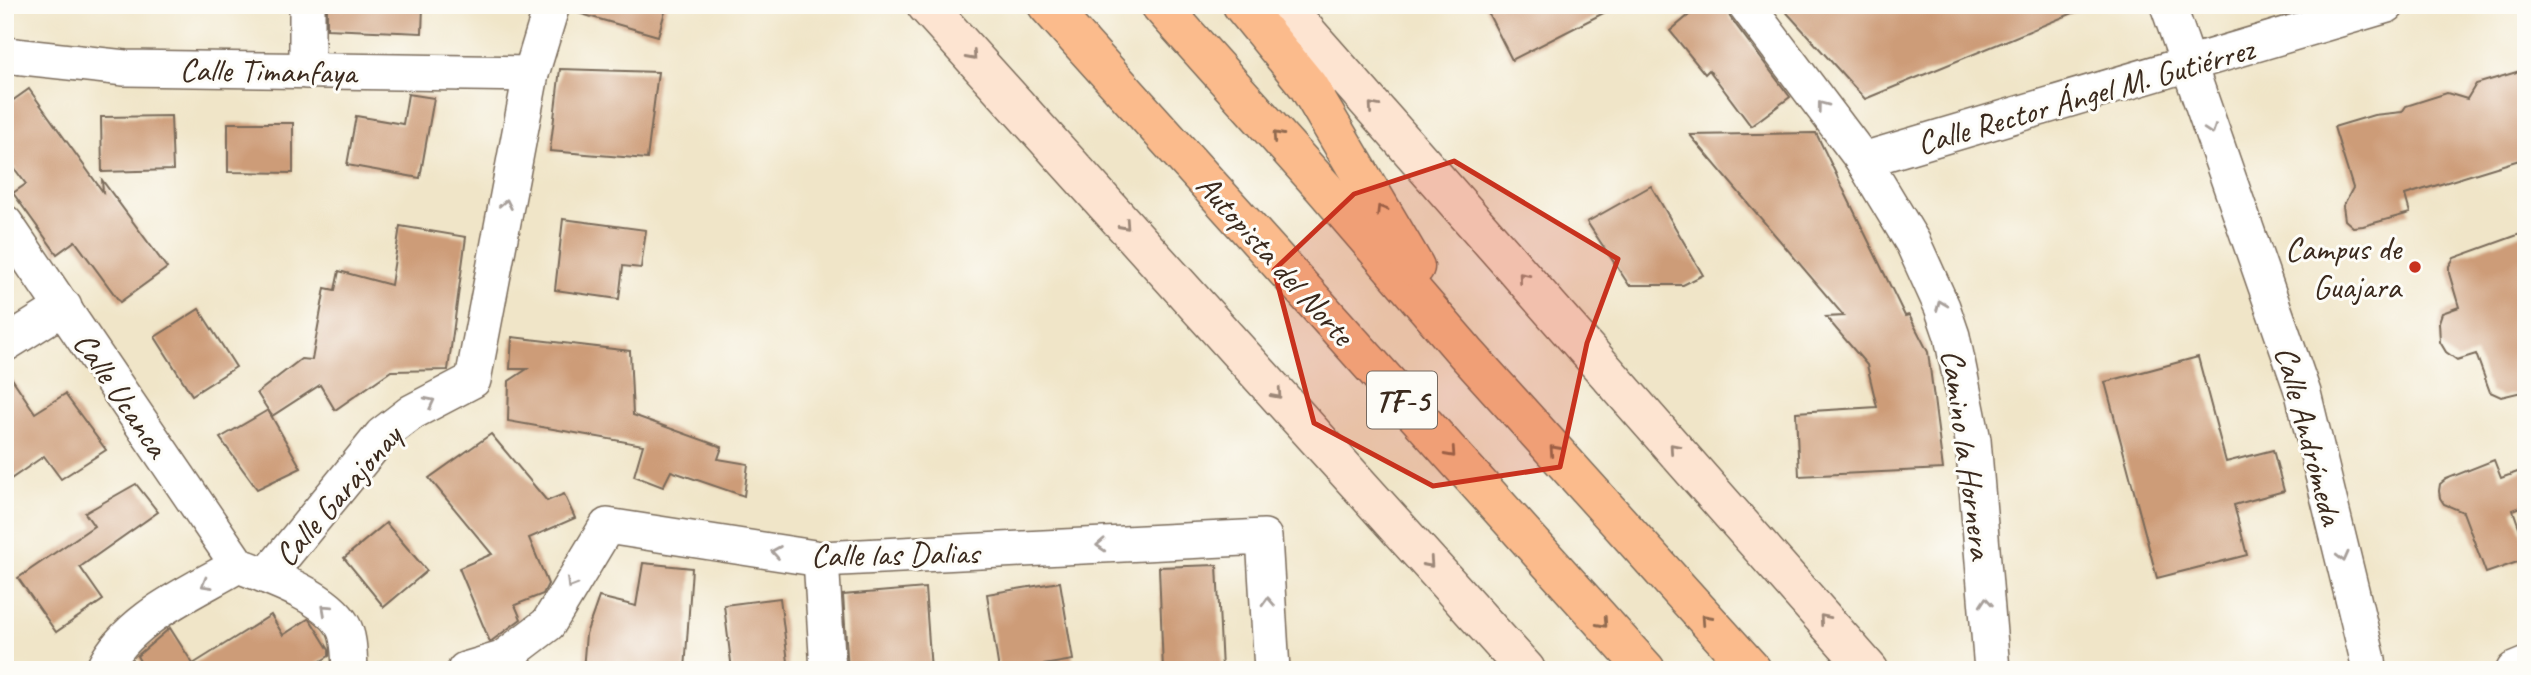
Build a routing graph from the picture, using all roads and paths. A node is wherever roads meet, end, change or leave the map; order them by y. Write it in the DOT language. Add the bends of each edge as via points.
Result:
graph roads {
  1 [pos="307,5"];
  2 [pos="552,5"];
  3 [pos="926,5"];
  4 [pos="1030,5"];
  5 [pos="1047,5"];
  6 [pos="1160,5"];
  7 [pos="1242,5"];
  8 [pos="1283,5"];
  9 [pos="1746,5"];
  10 [pos="2168,5"];
  11 [pos="2387,5"];
  12 [pos="5,55"];
  13 [pos="2189,65"];
  14 [pos="307,71"];
  15 [pos="531,74"];
  16 [pos="1159,130"];
  17 [pos="1863,160"];
  18 [pos="5,223"];
  19 [pos="64,307"];
  20 [pos="5,344"];
  21 [pos="1466,353"];
  22 [pos="821,559"];
  23 [pos="253,571"];
  24 [pos="2526,665"];
  25 [pos="103,670"];
  26 [pos="350,670"];
  27 [pos="465,670"];
  28 [pos="828,670"];
  29 [pos="1272,670"];
  30 [pos="1526,670"];
  31 [pos="1646,670"];
  32 [pos="1752,670"];
  33 [pos="1870,670"];
  34 [pos="1992,670"];
  35 [pos="2369,670"];
  36 [pos="2514,670"];
  1 -- 14 [label="street"];
  2 -- 15 [label="street, Calle Garajonay"];
  3 -- 30 [label="street, one-way"];
  4 -- 16 [label="highway"];
  5 -- 16 [label="highway, Autopista del Norte / TF-5"];
  21 -- 6 [label="highway, TF-5, one-way"];
  21 -- 7 [label="highway, one-way" via="1308,86"];
  33 -- 8 [label="street, one-way"];
  17 -- 9 [label="street, Camino la Hornera, one-way"];
  10 -- 13 [label="street, Calle Andrómeda"];
  11 -- 13 [label="street, Calle Rector Ángel M. Gutiérrez"];
  12 -- 14 [label="street, Calle Timanfaya" via="125,68"];
  13 -- 17 [label="street, Calle Rector Ángel M. Gutiérrez"];
  13 -- 35 [label="street, Calle Andrómeda, one-way" via="2303,393"];
  14 -- 15 [label="street, Calle Timanfaya"];
  23 -- 15 [label="street, Calle Garajonay, one-way" via="382,435 412,412 473,380"];
  16 -- 31 [label="highway, Autopista del Norte / TF-5, one-way"];
  34 -- 17 [label="street, Camino la Hornera, one-way" via="1973,440 1952,336 1913,243"];
  18 -- 19 [label="street, Calle Ucanca"];
  19 -- 20 [label="street"];
  19 -- 23 [label="street, Calle Ucanca"];
  32 -- 21 [label="highway, TF-5, one-way"];
  22 -- 27 [label="street, Calle las Dalias, one-way" via="607,526 548,624 502,659"];
  22 -- 28 [label="street"];
  29 -- 22 [label="street, Calle las Dalias, one-way" via="1264,537"];
  23 -- 25 [label="street, Calle Garajonay, one-way" via="148,618 112,652"];
  26 -- 23 [label="street, Calle Ucanca, one-way" via="343,626 324,605"];
  24 -- 36 [label="street"];
}
